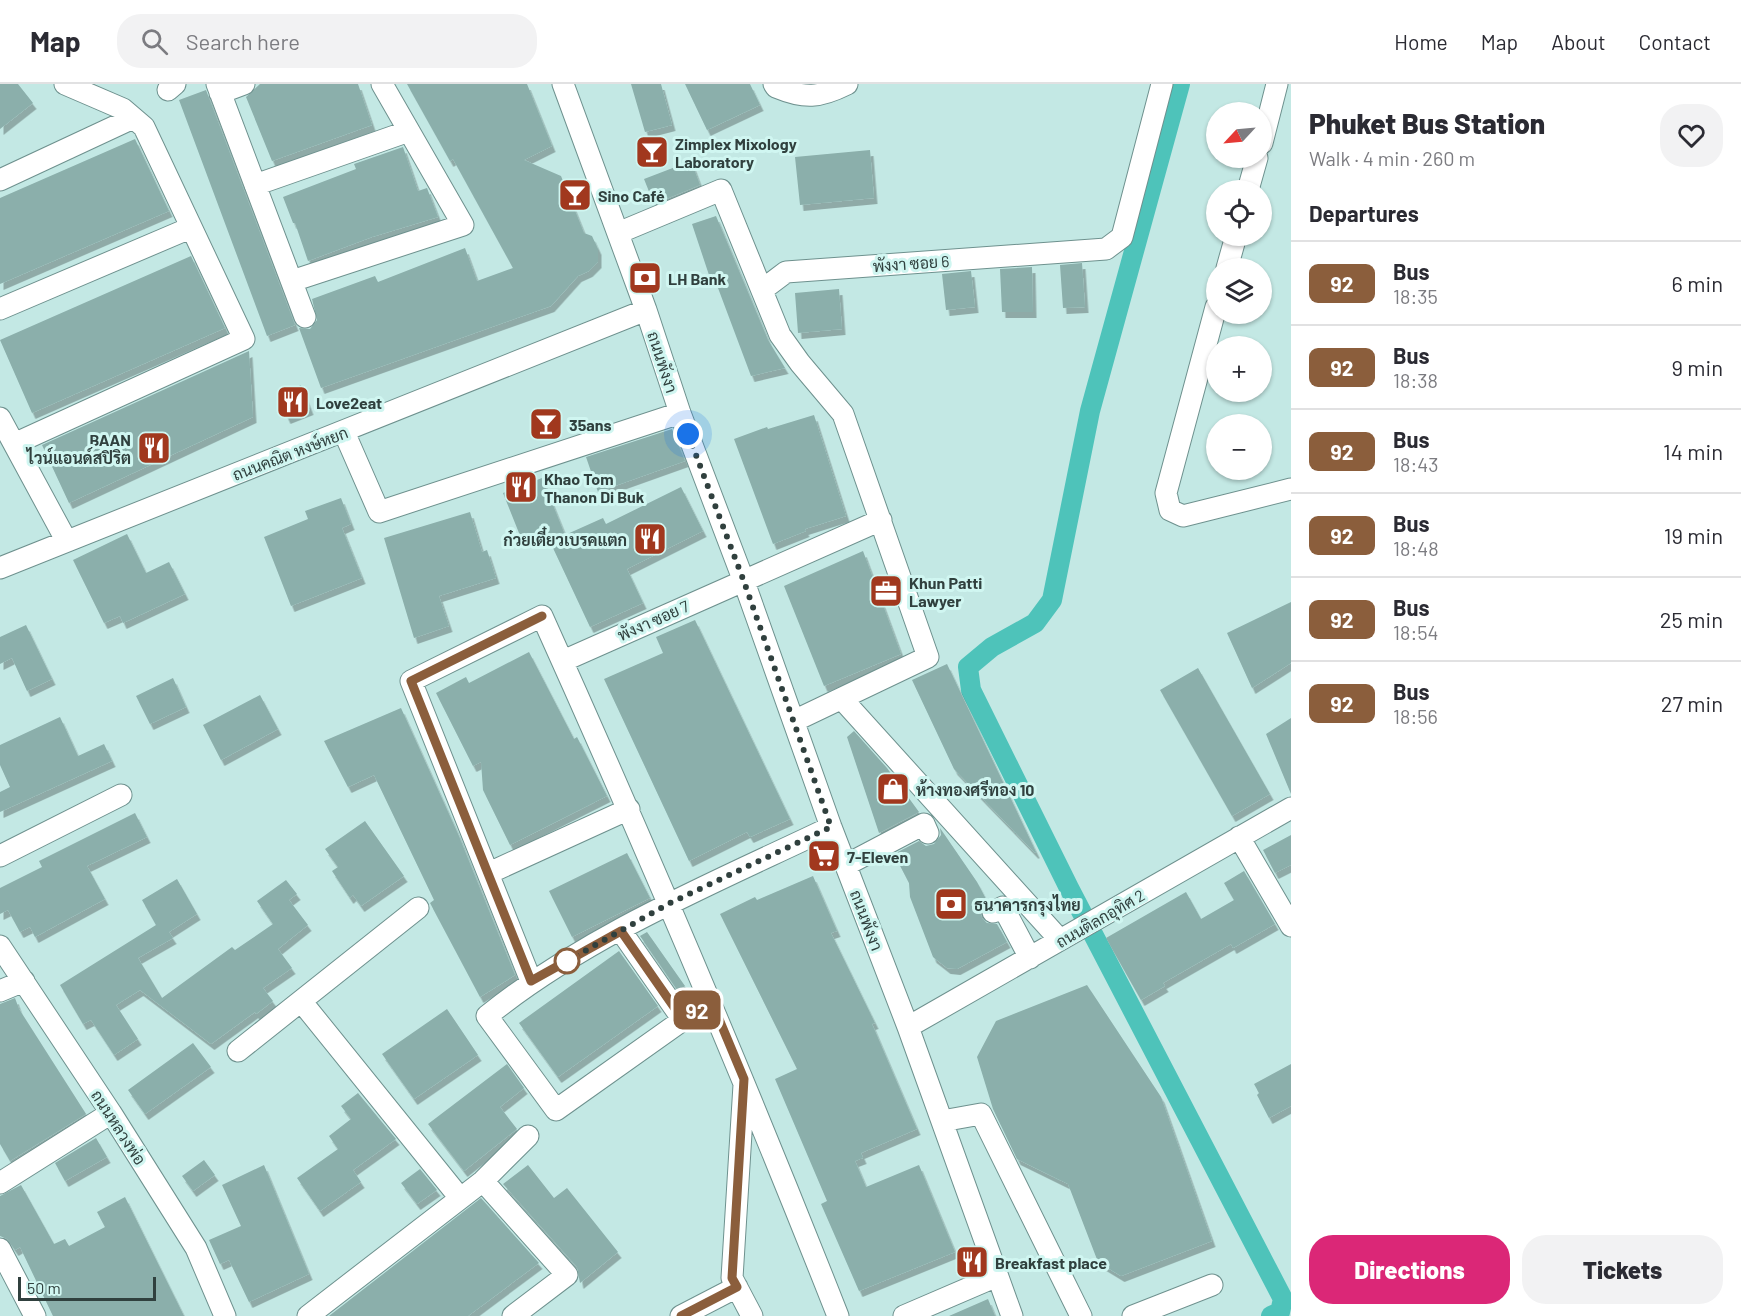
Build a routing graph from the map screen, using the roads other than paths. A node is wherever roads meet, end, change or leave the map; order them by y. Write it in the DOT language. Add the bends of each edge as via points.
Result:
graph roads {
  1 [pos="65,84"];
  2 [pos="244,84"];
  3 [pos="382,84"];
  4 [pos="563,84"];
  5 [pos="774,84"];
  6 [pos="847,84"];
  7 [pos="1161,84"];
  8 [pos="1278,84"];
  9 [pos="219,89"];
  10 [pos="1272,106"];
  11 [pos="133,118"];
  12 [pos="410,131"];
  13 [pos="0,180"];
  14 [pos="255,185"];
  15 [pos="190,228"];
  16 [pos="618,233"];
  17 [pos="292,281"];
  18 [pos="762,290"];
  19 [pos="0,309"];
  20 [pos="646,310"];
  21 [pos="305,317"];
  22 [pos="1211,324"];
  23 [pos="680,413"];
  24 [pos="0,418"];
  25 [pos="344,432"];
  26 [pos="14,444"];
  27 [pos="1291,489"];
  28 [pos="881,520"];
  29 [pos="66,540"];
  30 [pos="0,568"];
  31 [pos="743,579"];
  32 [pos="562,661"];
  33 [pos="842,699"];
  34 [pos="794,721"];
  35 [pos="121,795"];
  36 [pos="1291,808"];
  37 [pos="629,809"];
  38 [pos="831,827"];
  39 [pos="928,832"];
  40 [pos="1239,837"];
  41 [pos="0,856"];
  42 [pos="846,865"];
  43 [pos="489,873"];
  44 [pos="670,903"];
  45 [pos="418,908"];
  46 [pos="993,912"];
  47 [pos="1291,926"];
  48 [pos="621,931"];
  49 [pos="1068,936"];
  50 [pos="0,946"];
  51 [pos="1030,958"];
  52 [pos="14,976"];
  53 [pos="531,981"];
  54 [pos="0,991"];
  55 [pos="711,1000"];
  56 [pos="301,1001"];
  57 [pos="683,1020"];
  58 [pos="908,1027"];
  59 [pos="238,1051"];
  60 [pos="744,1079"];
  61 [pos="111,1113"];
  62 [pos="942,1121"];
  63 [pos="528,1136"];
  64 [pos="483,1181"];
  65 [pos="0,1183"];
  66 [pos="460,1198"];
  67 [pos="0,1249"];
  68 [pos="997,1276"];
  69 [pos="1212,1285"];
  70 [pos="737,1287"];
  71 [pos="35,1316"];
  72 [pos="225,1316"];
  73 [pos="308,1316"];
  74 [pos="513,1316"];
  75 [pos="681,1316"];
  76 [pos="752,1316"];
  77 [pos="838,1316"];
  78 [pos="904,1316"];
  79 [pos="1012,1316"];
  80 [pos="1081,1316"];
  81 [pos="1133,1316"];
  1 -- 11 [label="street" via="123,109"];
  2 -- 9 [label="street"];
  3 -- 12 [label="street"];
  4 -- 16 [label="street, ถนนพังงา"];
  5 -- 6 [label="street" via="800,96 831,92"];
  7 -- 18 [label="street, พังงา ซอย 6" via="1122,237 1106,249 786,272"];
  8 -- 10 [label="street"];
  9 -- 14 [label="street"];
  11 -- 13 [label="street"];
  11 -- 15 [label="street" via="144,127"];
  12 -- 14 [label="street"];
  12 -- 17 [label="street" via="463,225"];
  14 -- 17 [label="street"];
  15 -- 19 [label="street"];
  15 -- 26 [label="street" via="244,339"];
  16 -- 18 [label="street" via="721,190"];
  16 -- 20 [label="street, ถนนพังงา"];
  17 -- 21 [label="street"];
  18 -- 28 [label="street" via="780,334 843,414"];
  20 -- 23 [label="street, ถนนพังงา"];
  20 -- 25 [label="street, ถนนคณิต หงษ์หยก"];
  22 -- 27 [label="street" via="1166,493 1170,510 1183,516"];
  23 -- 25 [label="street" via="379,512"];
  23 -- 31 [label="street, ถนนพังงา"];
  24 -- 26 [label="street"];
  25 -- 29 [label="street, ถนนคณิต หงษ์หยก"];
  26 -- 29 [label="street"];
  28 -- 31 [label="street, พังงา ซอย 7"];
  28 -- 33 [label="street" via="928,657"];
  29 -- 30 [label="street, ถนนคณิต หงษ์หยก"];
  31 -- 32 [label="street, พังงา ซอย 7"];
  31 -- 34 [label="street, ถนนพังงา"];
  32 -- 37 [label="street"];
  32 -- 43 [label="street" via="542,616 411,681"];
  33 -- 34 [label="street"];
  33 -- 49 [label="street"];
  34 -- 38 [label="street, ถนนพังงา"];
  35 -- 41 [label="street"];
  36 -- 40 [label="street, ถนนติลกอุทิศ 2"];
  37 -- 43 [label="street"];
  37 -- 44 [label="street"];
  38 -- 42 [label="street, ถนนพังงา"];
  38 -- 44 [label="street"];
  39 -- 42 [label="street" via="924,824"];
  40 -- 47 [label="street"];
  40 -- 49 [label="street, ถนนติลกอุทิศ 2"];
  42 -- 58 [label="street, ถนนพังงา"];
  43 -- 53 [label="street"];
  44 -- 48 [label="street"];
  44 -- 55 [label="street"];
  45 -- 56 [label="street"];
  46 -- 51 [label="street" via="1003,907"];
  48 -- 53 [label="street"];
  48 -- 57 [label="street"];
  49 -- 51 [label="street, ถนนติลกอุทิศ 2"];
  50 -- 52 [label="street, ถนนหลวงพ่อ"];
  51 -- 58 [label="street, ถนนติลกอุทิศ 2"];
  52 -- 54 [label="street"];
  52 -- 61 [label="street, ถนนหลวงพ่อ"];
  53 -- 57 [label="street" via="487,1016 556,1110"];
  55 -- 57 [label="street"];
  55 -- 60 [label="street"];
  56 -- 59 [label="street"];
  56 -- 66 [label="street"];
  58 -- 62 [label="street, ถนนพังงา"];
  60 -- 70 [label="street" via="732,1278"];
  60 -- 77 [label="street"];
  61 -- 65 [label="street"];
  61 -- 72 [label="street, ถนนหลวงพ่อ" via="196,1248"];
  62 -- 68 [label="street, ถนนพังงา"];
  62 -- 80 [label="street" via="981,1114"];
  63 -- 64 [label="street"];
  64 -- 66 [label="street"];
  64 -- 74 [label="street" via="567,1275"];
  66 -- 73 [label="street"];
  67 -- 71 [label="street"];
  68 -- 78 [label="street"];
  68 -- 79 [label="street, ถนนพังงา"];
  69 -- 81 [label="street"];
  70 -- 75 [label="street"];
  70 -- 76 [label="street"];
}
